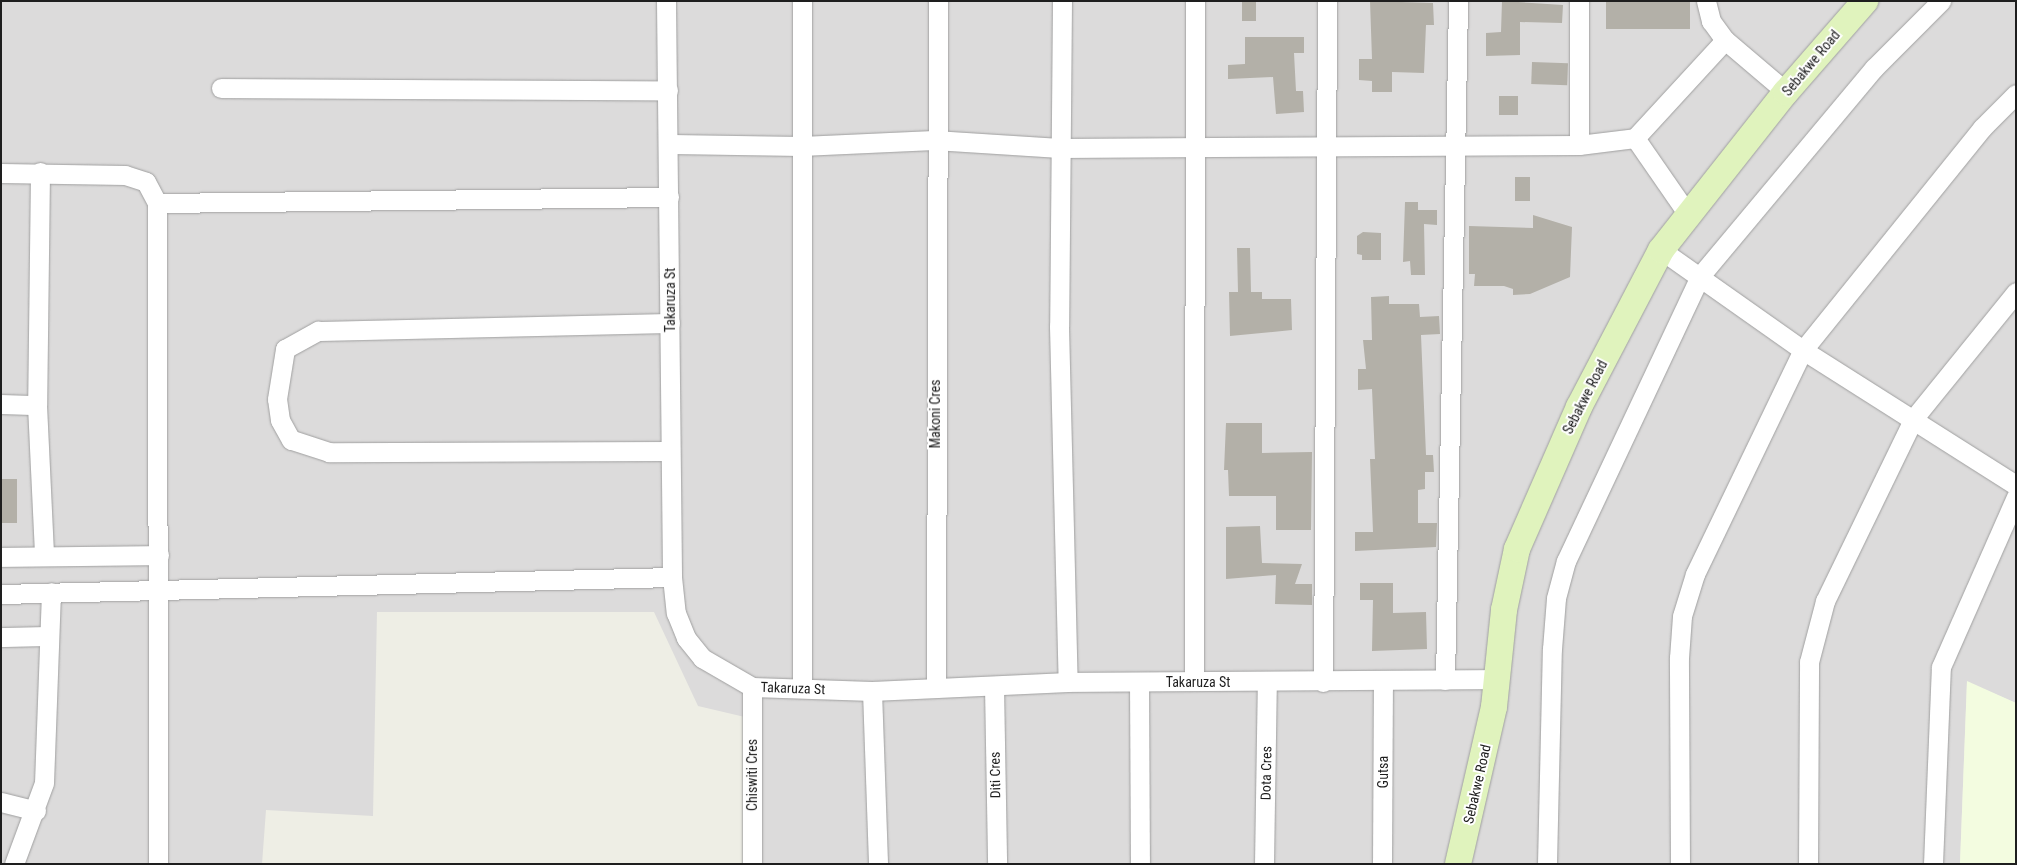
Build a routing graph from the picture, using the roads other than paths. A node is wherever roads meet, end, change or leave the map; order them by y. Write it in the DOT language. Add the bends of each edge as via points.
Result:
graph roads {
  1 [pos="666,1"];
  2 [pos="802,1"];
  3 [pos="938,1"];
  4 [pos="1062,1"];
  5 [pos="1195,1"];
  6 [pos="1327,1"];
  7 [pos="1458,1"];
  8 [pos="1579,1"];
  9 [pos="1706,1"];
  10 [pos="1865,1"];
  11 [pos="1928,5"];
  12 [pos="1725,40"];
  13 [pos="222,88"];
  14 [pos="668,90"];
  15 [pos="1786,92"];
  16 [pos="2016,94"];
  17 [pos="1635,138"];
  18 [pos="934,140"];
  19 [pos="671,144"];
  20 [pos="1326,144"];
  21 [pos="1456,144"];
  22 [pos="1194,145"];
  23 [pos="1579,145"];
  24 [pos="800,146"];
  25 [pos="1060,148"];
  26 [pos="1,172"];
  27 [pos="40,172"];
  28 [pos="670,197"];
  29 [pos="157,203"];
  30 [pos="1689,216"];
  31 [pos="1661,250"];
  32 [pos="1700,276"];
  33 [pos="2016,292"];
  34 [pos="670,323"];
  35 [pos="1803,350"];
  36 [pos="1,404"];
  37 [pos="37,405"];
  38 [pos="1914,418"];
  39 [pos="669,451"];
  40 [pos="2016,485"];
  41 [pos="2016,497"];
  42 [pos="159,555"];
  43 [pos="1,556"];
  44 [pos="44,556"];
  45 [pos="672,577"];
  46 [pos="161,586"];
  47 [pos="51,592"];
  48 [pos="1,594"];
  49 [pos="48,636"];
  50 [pos="1,637"];
  51 [pos="1497,679"];
  52 [pos="1445,680"];
  53 [pos="1194,681"];
  54 [pos="1384,681"];
  55 [pos="1068,682"];
  56 [pos="1139,682"];
  57 [pos="1267,682"];
  58 [pos="1323,682"];
  59 [pos="994,686"];
  60 [pos="752,687"];
  61 [pos="802,688"];
  62 [pos="936,688"];
  63 [pos="872,691"];
  64 [pos="1,802"];
  65 [pos="36,811"];
  66 [pos="14,864"];
  67 [pos="158,864"];
  68 [pos="752,864"];
  69 [pos="878,864"];
  70 [pos="997,864"];
  71 [pos="1140,864"];
  72 [pos="1264,864"];
  73 [pos="1382,864"];
  74 [pos="1458,864"];
  75 [pos="1547,864"];
  76 [pos="1680,864"];
  77 [pos="1808,864"];
  78 [pos="1933,864"];
  1 -- 14 [label="street, Takaruza St"];
  2 -- 24 [label="street"];
  3 -- 18 [label="street, Makoni Cres"];
  4 -- 25 [label="street"];
  5 -- 22 [label="street"];
  6 -- 20 [label="street"];
  7 -- 21 [label="street"];
  8 -- 23 [label="street"];
  9 -- 12 [label="street" via="1710,21"];
  10 -- 15 [label="street, Sebakwe Road"];
  11 -- 32 [label="street"];
  12 -- 15 [label="street"];
  12 -- 17 [label="street"];
  13 -- 14 [label="street"];
  14 -- 19 [label="street, Takaruza St"];
  15 -- 30 [label="street, Sebakwe Road"];
  16 -- 35 [label="street" via="1982,128"];
  17 -- 23 [label="street"];
  17 -- 30 [label="street"];
  18 -- 24 [label="street"];
  18 -- 25 [label="street"];
  18 -- 62 [label="street, Makoni Cres"];
  19 -- 24 [label="street"];
  19 -- 28 [label="street, Takaruza St"];
  20 -- 21 [label="street"];
  20 -- 22 [label="street"];
  20 -- 58 [label="street"];
  21 -- 23 [label="street"];
  21 -- 52 [label="street"];
  22 -- 25 [label="street"];
  22 -- 53 [label="street"];
  24 -- 61 [label="street"];
  25 -- 55 [label="street" via="1059,326"];
  26 -- 27 [label="street"];
  27 -- 29 [label="street" via="125,175 146,182"];
  27 -- 37 [label="street"];
  28 -- 29 [label="street"];
  28 -- 34 [label="street, Takaruza St"];
  29 -- 42 [label="street"];
  30 -- 31 [label="street, Sebakwe Road"];
  31 -- 32 [label="street"];
  31 -- 51 [label="street, Sebakwe Road" via="1579,407 1532,509 1517,549 1504,610"];
  32 -- 35 [label="street"];
  32 -- 75 [label="street" via="1560,577 1552,649"];
  33 -- 38 [label="street"];
  34 -- 39 [label="street, Takaruza St"];
  34 -- 39 [label="street" via="318,331 285,348 277,399 280,420 291,440 329,452"];
  35 -- 38 [label="street"];
  35 -- 76 [label="street" via="1685,600 1679,658"];
  36 -- 37 [label="street"];
  37 -- 44 [label="street"];
  38 -- 40 [label="street"];
  38 -- 77 [label="street" via="1814,631 1807,697"];
  39 -- 45 [label="street, Takaruza St"];
  41 -- 78 [label="street" via="1941,667"];
  42 -- 44 [label="street"];
  42 -- 46 [label="street"];
  43 -- 44 [label="street"];
  45 -- 46 [label="street"];
  45 -- 60 [label="street, Takaruza St" via="676,614 686,638 713,666"];
  46 -- 47 [label="street"];
  46 -- 67 [label="street"];
  47 -- 48 [label="street"];
  47 -- 49 [label="street"];
  49 -- 50 [label="street"];
  49 -- 65 [label="street" via="44,783"];
  51 -- 52 [label="street, Takaruza St"];
  51 -- 74 [label="street, Sebakwe Road"];
  52 -- 54 [label="street, Takaruza St"];
  53 -- 56 [label="street, Takaruza St"];
  53 -- 57 [label="street, Takaruza St"];
  54 -- 58 [label="street, Takaruza St"];
  54 -- 73 [label="street, Gutsa"];
  55 -- 56 [label="street, Takaruza St"];
  55 -- 59 [label="street, Takaruza St"];
  56 -- 71 [label="street"];
  57 -- 58 [label="street, Takaruza St"];
  57 -- 72 [label="street, Dota Cres"];
  59 -- 62 [label="street, Takaruza St"];
  59 -- 70 [label="street, Diti Cres"];
  60 -- 61 [label="street, Takaruza St"];
  60 -- 68 [label="street, Chiswiti Cres"];
  61 -- 63 [label="street, Takaruza St"];
  62 -- 63 [label="street, Takaruza St"];
  63 -- 69 [label="street"];
  64 -- 65 [label="street"];
  65 -- 66 [label="street"];
}
